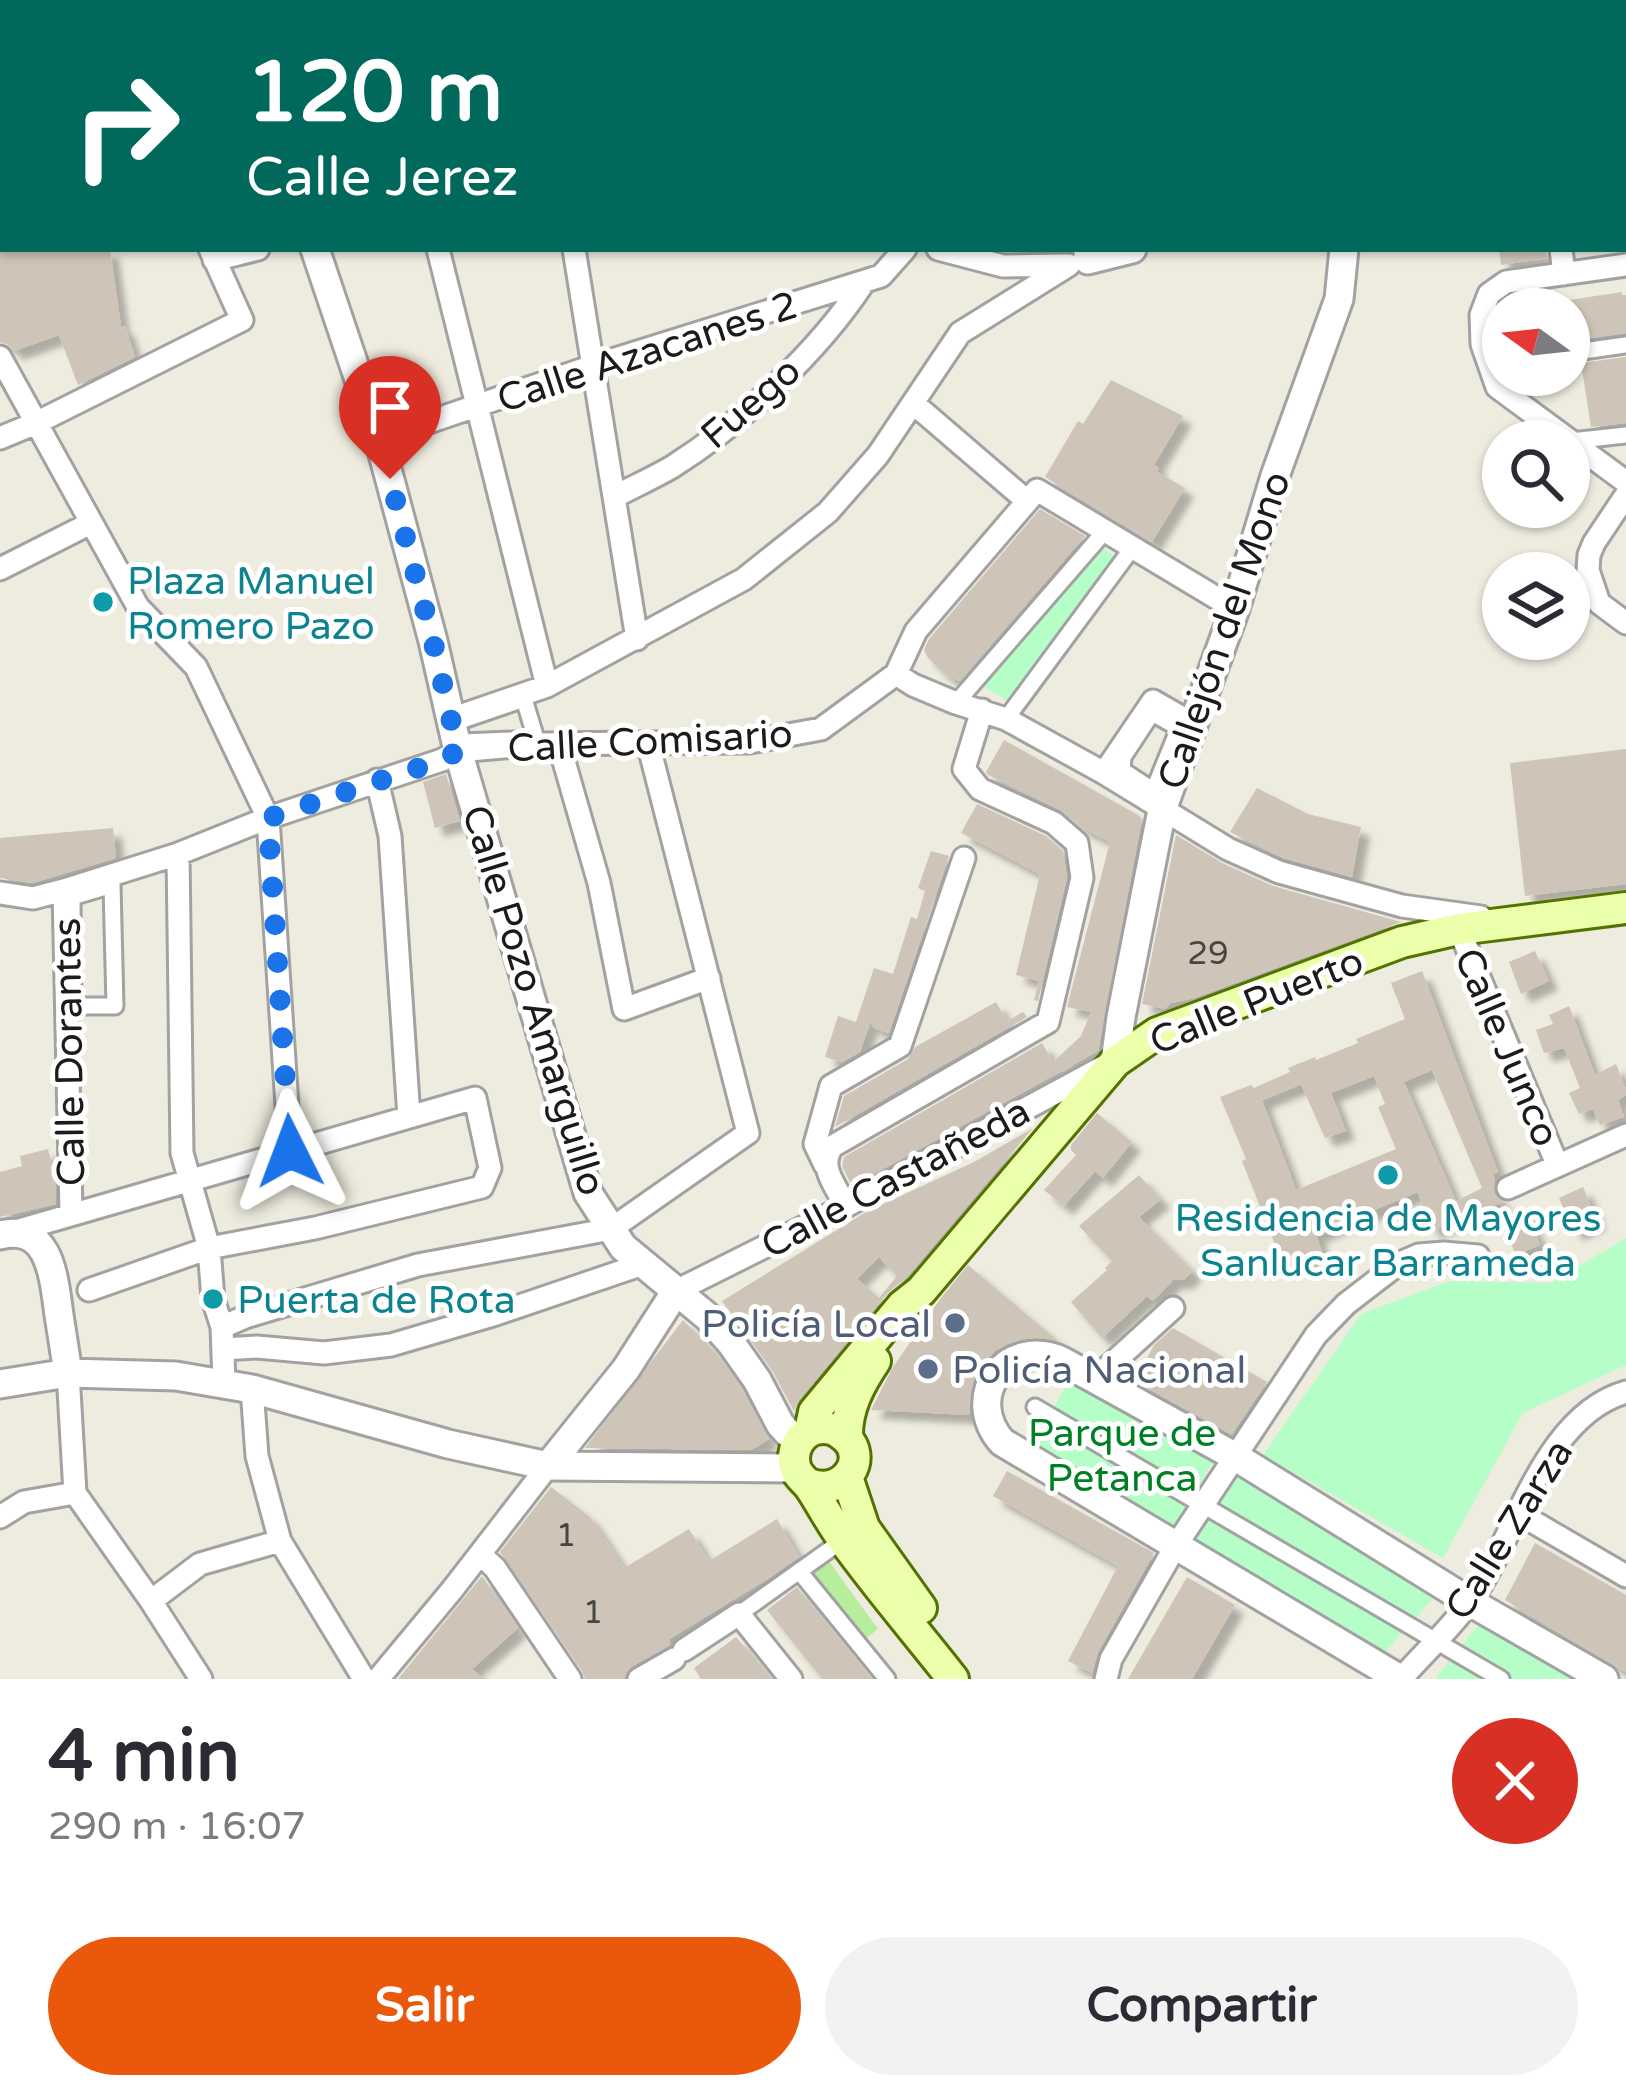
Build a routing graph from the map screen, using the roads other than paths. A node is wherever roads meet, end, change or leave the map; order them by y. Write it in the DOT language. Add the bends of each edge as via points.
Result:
graph roads {
  1 [pos="316,252"];
  2 [pos="439,252"];
  3 [pos="574,252"];
  4 [pos="902,252"];
  5 [pos="949,252"];
  6 [pos="1115,252"];
  7 [pos="1344,252"];
  8 [pos="1561,252"];
  9 [pos="212,254"];
  10 [pos="1082,258"];
  11 [pos="1626,265"];
  12 [pos="1564,274"];
  13 [pos="864,281"];
  14 [pos="1498,288"];
  15 [pos="1482,313"];
  16 [pos="1482,344"];
  17 [pos="1626,344"];
  18 [pos="1590,350"];
  19 [pos="0,358"];
  20 [pos="593,366"];
  21 [pos="1509,396"];
  22 [pos="913,403"];
  23 [pos="476,406"];
  24 [pos="1542,420"];
  25 [pos="36,423"];
  26 [pos="1626,435"];
  27 [pos="0,438"];
  28 [pos="379,439"];
  29 [pos="1590,439"];
  30 [pos="1590,455"];
  31 [pos="1626,482"];
  32 [pos="1032,495"];
  33 [pos="1626,495"];
  34 [pos="614,497"];
  35 [pos="91,523"];
  36 [pos="1105,531"];
  37 [pos="1133,547"];
  38 [pos="0,569"];
  39 [pos="1235,609"];
  40 [pos="1626,623"];
  41 [pos="637,639"];
  42 [pos="896,674"];
  43 [pos="548,686"];
  44 [pos="956,703"];
  45 [pos="982,710"];
  46 [pos="1006,718"];
  47 [pos="1193,724"];
  48 [pos="457,737"];
  49 [pos="648,743"];
  50 [pos="559,744"];
  51 [pos="1104,773"];
  52 [pos="377,780"];
  53 [pos="1155,798"];
  54 [pos="268,818"];
  55 [pos="178,854"];
  56 [pos="964,858"];
  57 [pos="112,885"];
  58 [pos="64,890"];
  59 [pos="0,893"];
  60 [pos="1626,908"];
  61 [pos="1498,924"];
  62 [pos="1460,929"];
  63 [pos="710,978"];
  64 [pos="1121,1017"];
  65 [pos="1157,1034"];
  66 [pos="1115,1062"];
  67 [pos="410,1117"];
  68 [pos="1626,1135"];
  69 [pos="290,1151"];
  70 [pos="1557,1164"];
  71 [pos="825,1165"];
  72 [pos="189,1180"];
  73 [pos="1508,1188"];
  74 [pos="846,1206"];
  75 [pos="67,1215"];
  76 [pos="611,1229"];
  77 [pos="6,1233"];
  78 [pos="208,1248"];
  79 [pos="1478,1256"];
  80 [pos="643,1264"];
  81 [pos="51,1265"];
  82 [pos="89,1291"];
  83 [pos="921,1291"];
  84 [pos="676,1292"];
  85 [pos="1174,1309"];
  86 [pos="223,1338"];
  87 [pos="68,1373"];
  88 [pos="1095,1379"];
  89 [pos="224,1383"];
  90 [pos="0,1384"];
  91 [pos="252,1389"];
  92 [pos="1626,1392"];
  93 [pos="1035,1407"];
  94 [pos="847,1438"];
  95 [pos="804,1455"];
  96 [pos="1236,1457"];
  97 [pos="548,1466"];
  98 [pos="847,1478"];
  99 [pos="75,1493"];
  100 [pos="1204,1505"];
  101 [pos="1518,1513"];
  102 [pos="0,1517"];
  103 [pos="843,1540"];
  104 [pos="280,1541"];
  105 [pos="1175,1547"];
  106 [pos="480,1554"];
  107 [pos="799,1571"];
  108 [pos="1626,1576"];
  109 [pos="151,1600"];
  110 [pos="1470,1602"];
  111 [pos="740,1614"];
  112 [pos="1435,1640"];
  113 [pos="201,1679"];
  114 [pos="364,1679"];
  115 [pos="378,1679"];
  116 [pos="569,1679"];
  117 [pos="639,1679"];
  118 [pos="791,1679"];
  119 [pos="887,1679"];
  120 [pos="953,1679"];
  121 [pos="976,1679"];
  122 [pos="1106,1679"];
  123 [pos="1400,1679"];
  124 [pos="1501,1679"];
  125 [pos="1604,1679"];
  1 -- 28 [label="street, Calle Pozo Amarguillo"];
  2 -- 23 [label="street"];
  3 -- 20 [label="street"];
  4 -- 13 [label="street, Calle Azacanes 2" via="881,276"];
  5 -- 10 [label="street" via="1003,266"];
  6 -- 10 [label="street"];
  7 -- 39 [label="street, Callejón del Mono" via="1339,299"];
  8 -- 12 [label="street"];
  9 -- 25 [label="street" via="242,320"];
  10 -- 22 [label="street" via="960,333"];
  11 -- 12 [label="street"];
  12 -- 14 [label="street"];
  13 -- 20 [label="street, Calle Azacanes 2"];
  13 -- 34 [label="street, Fuego" via="798,362 741,415"];
  15 -- 16 [label="street"];
  17 -- 18 [label="street"];
  19 -- 25 [label="street"];
  20 -- 23 [label="street, Calle Azacanes 2"];
  20 -- 34 [label="street"];
  21 -- 24 [label="street"];
  22 -- 32 [label="street"];
  22 -- 41 [label="street" via="828,512 744,579"];
  23 -- 28 [label="street, Calle Azacanes 2"];
  23 -- 43 [label="street"];
  25 -- 27 [label="street"];
  25 -- 35 [label="street"];
  26 -- 29 [label="street"];
  28 -- 48 [label="street, Calle Pozo Amarguillo"];
  30 -- 31 [label="street"];
  32 -- 36 [label="street"];
  32 -- 42 [label="street" via="916,631"];
  33 -- 40 [label="street" via="1594,543 1588,570 1599,603"];
  34 -- 41 [label="street"];
  35 -- 38 [label="street"];
  35 -- 54 [label="street" via="138,607 196,667"];
  36 -- 37 [label="street"];
  36 -- 44 [label="street"];
  37 -- 39 [label="street"];
  37 -- 46 [label="street"];
  39 -- 47 [label="street, Callejón del Mono"];
  41 -- 43 [label="street"];
  42 -- 44 [label="street"];
  42 -- 49 [label="street, Calle Comisario" via="821,729 750,742"];
  43 -- 48 [label="street"];
  44 -- 45 [label="street"];
  45 -- 46 [label="street"];
  45 -- 71 [label="street" via="964,770 980,789 1054,824 1077,843 1081,860 1048,1022 833,1147"];
  46 -- 51 [label="street"];
  47 -- 51 [label="street" via="1153,701"];
  47 -- 53 [label="street, Callejón del Mono"];
  48 -- 48 [label="street" via="457,722 524,699 536,739"];
  48 -- 50 [label="street, Calle Comisario"];
  48 -- 52 [label="street" via="442,760"];
  48 -- 76 [label="street, Calle Pozo Amarguillo" via="588,1192"];
  49 -- 50 [label="street, Calle Comisario"];
  49 -- 63 [label="street"];
  50 -- 63 [label="street" via="624,1009"];
  51 -- 53 [label="street"];
  52 -- 54 [label="street"];
  52 -- 67 [label="street" via="390,836"];
  53 -- 53 [label="street" via="1121,765 1152,713 1179,728"];
  53 -- 61 [label="street" via="1228,849 1279,872"];
  53 -- 64 [label="street, Callejón del Mono"];
  54 -- 55 [label="street"];
  54 -- 69 [label="street"];
  55 -- 58 [label="street"];
  55 -- 72 [label="street" via="182,1153"];
  56 -- 71 [label="street" via="900,1046 831,1085 815,1144"];
  57 -- 57 [label="street" via="115,1006 74,1006 72,897"];
  58 -- 59 [label="street" via="33,898"];
  58 -- 75 [label="street, Calle Dorantes"];
  60 -- 61 [label="main road, Calle Puerto"];
  61 -- 62 [label="main road, Calle Puerto"];
  62 -- 65 [label="main road, Calle Puerto" via="1402,942"];
  62 -- 70 [label="street, Calle Junco"];
  63 -- 76 [label="street" via="748,1133"];
  64 -- 65 [label="street" via="1134,1032"];
  64 -- 66 [label="street, Callejón del Mono"];
  65 -- 66 [label="main road, Calle Puerto"];
  66 -- 74 [label="street, Calle Castañeda"];
  66 -- 83 [label="main road, Calle Puerto"];
  67 -- 69 [label="street"];
  67 -- 78 [label="street" via="475,1098 490,1168 482,1186"];
  68 -- 70 [label="street, Calle Junco"];
  69 -- 72 [label="street"];
  70 -- 73 [label="street, Calle Junco"];
  71 -- 74 [label="street"];
  72 -- 75 [label="street"];
  72 -- 78 [label="street"];
  74 -- 84 [label="street, Calle Castañeda"];
  75 -- 77 [label="street"];
  75 -- 81 [label="street, Calle Dorantes" via="52,1242"];
  76 -- 80 [label="street, Calle Pozo Amarguillo"];
  76 -- 86 [label="street" via="418,1265 245,1317"];
  77 -- 81 [label="street" via="30,1236"];
  78 -- 82 [label="street"];
  78 -- 86 [label="street"];
  79 -- 96 [label="street" via="1420,1255 1377,1278 1316,1336"];
  80 -- 84 [label="street, Calle Pozo Amarguillo"];
  80 -- 86 [label="street" via="391,1345 324,1353"];
  81 -- 87 [label="street"];
  83 -- 94 [label="main road, Calle Puerto" via="852,1402"];
  83 -- 95 [label="main road, Calle Puerto" via="814,1412"];
  84 -- 95 [label="street, Calle Pozo Amarguillo" via="731,1343"];
  84 -- 97 [label="street"];
  85 -- 88 [label="street"];
  86 -- 89 [label="street"];
  87 -- 89 [label="street"];
  87 -- 90 [label="street"];
  87 -- 99 [label="street"];
  88 -- 96 [label="street"];
  88 -- 105 [label="street" via="1053,1357 1015,1359 989,1388 991,1426 1010,1448"];
  89 -- 91 [label="street"];
  91 -- 97 [label="street"];
  91 -- 104 [label="street" via="257,1456"];
  92 -- 101 [label="street, Calle Zarza" via="1579,1418"];
  93 -- 100 [label="street"];
  94 -- 95 [label="main road" via="830,1428"];
  94 -- 98 [label="main road" via="854,1462"];
  95 -- 97 [label="street"];
  95 -- 98 [label="main road" via="825,1488"];
  95 -- 103 [label="main road"];
  96 -- 100 [label="street"];
  96 -- 110 [label="street"];
  97 -- 106 [label="street"];
  98 -- 121 [label="main road" via="864,1528"];
  99 -- 102 [label="street" via="24,1502"];
  99 -- 109 [label="street"];
  100 -- 105 [label="street"];
  100 -- 112 [label="street"];
  101 -- 108 [label="street"];
  101 -- 110 [label="street, Calle Zarza"];
  103 -- 107 [label="street"];
  103 -- 120 [label="main road"];
  104 -- 109 [label="street" via="200,1564"];
  104 -- 114 [label="street"];
  105 -- 122 [label="street"];
  105 -- 123 [label="street"];
  106 -- 115 [label="street"];
  106 -- 116 [label="street"];
  107 -- 111 [label="street"];
  107 -- 119 [label="street"];
  109 -- 113 [label="street"];
  110 -- 112 [label="street, Calle Zarza"];
  110 -- 125 [label="street"];
  111 -- 117 [label="street"];
  111 -- 118 [label="street"];
  112 -- 123 [label="street, Calle Zarza"];
  112 -- 124 [label="street"];
}
